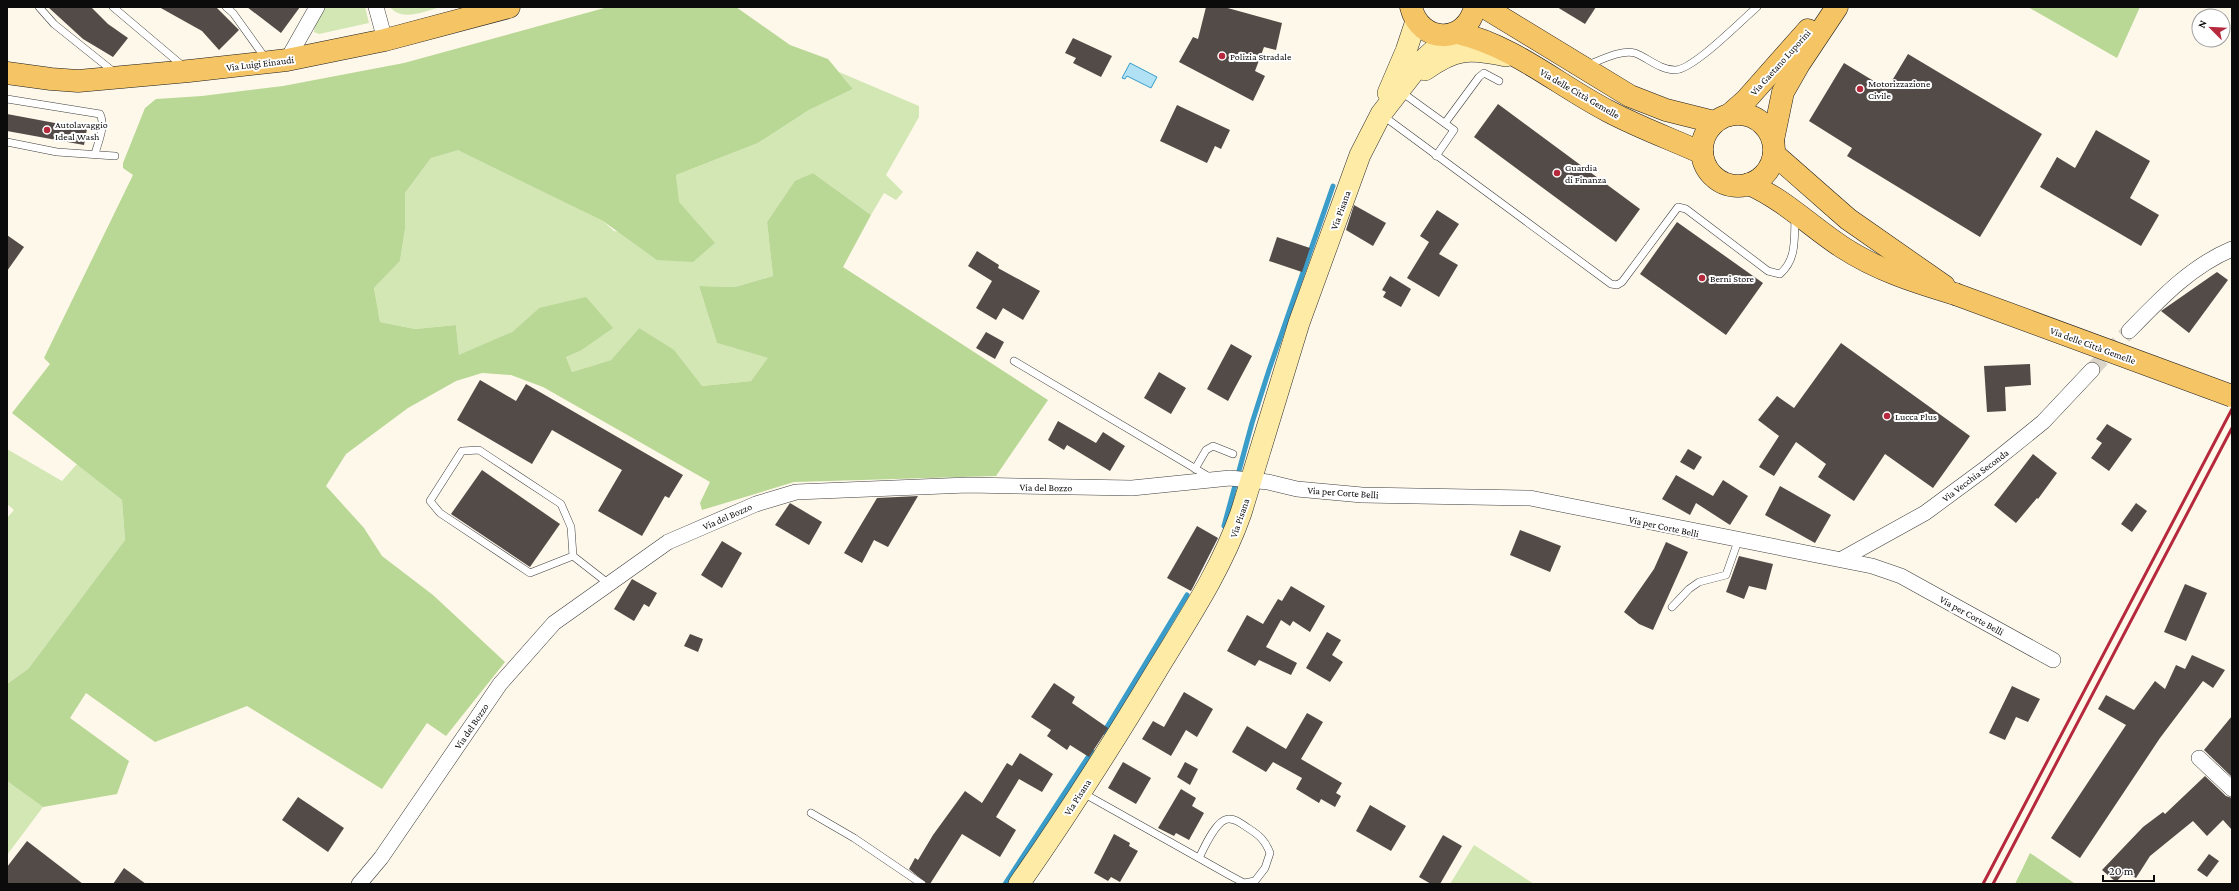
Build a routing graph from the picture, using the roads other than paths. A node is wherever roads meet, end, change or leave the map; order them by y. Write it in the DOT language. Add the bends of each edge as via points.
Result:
graph roads {
  1 [pos="38,7"];
  2 [pos="113,7"];
  3 [pos="226,7"];
  4 [pos="317,7"];
  5 [pos="376,7"];
  6 [pos="509,7"];
  7 [pos="1475,7"];
  8 [pos="1484,7"];
  9 [pos="1757,7"];
  10 [pos="1829,7"];
  11 [pos="1837,7"];
  12 [pos="1414,14"];
  13 [pos="1454,34"];
  14 [pos="385,40"];
  15 [pos="1523,60"];
  16 [pos="278,61"];
  17 [pos="1582,67"];
  18 [pos="189,71"];
  19 [pos="7,73"];
  20 [pos="120,77"];
  21 [pos="1499,81"];
  22 [pos="1400,91"];
  23 [pos="7,99"];
  24 [pos="1381,114"];
  25 [pos="1722,118"];
  26 [pos="1445,123"];
  27 [pos="7,142"];
  28 [pos="1773,147"];
  29 [pos="1702,153"];
  30 [pos="95,154"];
  31 [pos="115,156"];
  32 [pos="1436,156"];
  33 [pos="1749,184"];
  34 [pos="1796,211"];
  35 [pos="2232,249"];
  36 [pos="1954,294"];
  37 [pos="2130,331"];
  38 [pos="1014,361"];
  39 [pos="2092,370"];
  40 [pos="2232,396"];
  41 [pos="1233,454"];
  42 [pos="1195,469"];
  43 [pos="1213,479"];
  44 [pos="1242,479"];
  45 [pos="1738,541"];
  46 [pos="572,556"];
  47 [pos="1842,559"];
  48 [pos="609,584"];
  49 [pos="1672,608"];
  50 [pos="2053,660"];
  51 [pos="2199,758"];
  52 [pos="2232,789"];
  53 [pos="1081,792"];
  54 [pos="811,813"];
  55 [pos="1199,858"];
  56 [pos="359,884"];
  57 [pos="922,884"];
  58 [pos="1019,884"];
  1 -- 20 [label="lane" via="54,24"];
  2 -- 18 [label="lane"];
  3 -- 16 [label="lane"];
  4 -- 16 [label="street"];
  5 -- 14 [label="street"];
  6 -- 14 [label="main road, Via Luigi Einaudi"];
  7 -- 13 [label="main road, Via Pisana" via="1472,17"];
  8 -- 17 [label="main road"];
  9 -- 17 [label="lane" via="1700,58 1681,69 1669,70 1630,53"];
  10 -- 25 [label="main road, Via Gaetano Luporini" via="1746,100"];
  11 -- 28 [label="main road, Via Gaetano Luporini" via="1783,92"];
  12 -- 13 [label="main road, Via Pisana" via="1426,31 1440,35"];
  12 -- 24 [label="main road, Via Pisana"];
  13 -- 15 [label="main road, Via delle Città Gemelle" via="1489,41"];
  13 -- 22 [label="main road, Via Pisana" via="1422,60"];
  14 -- 16 [label="main road, Via Luigi Einaudi"];
  15 -- 22 [label="main road" via="1483,51 1455,53 1442,58"];
  15 -- 29 [label="main road, Via delle Città Gemelle" via="1608,112"];
  16 -- 18 [label="main road, Via Luigi Einaudi"];
  17 -- 25 [label="main road" via="1642,101 1666,110"];
  18 -- 20 [label="main road, Via Luigi Einaudi"];
  19 -- 20 [label="main road, Via Luigi Einaudi" via="64,80"];
  21 -- 26 [label="lane" via="1484,73"];
  22 -- 24 [label="main road, Via Pisana"];
  22 -- 26 [label="lane"];
  23 -- 30 [label="lane" via="100,114 103,126"];
  24 -- 32 [label="lane"];
  24 -- 44 [label="main road, Via Pisana" via="1360,155"];
  25 -- 28 [label="main road" via="1751,116 1764,126"];
  25 -- 29 [label="main road, Via Gaetano Luporini" via="1705,135"];
  26 -- 32 [label="lane" via="1454,130"];
  27 -- 30 [label="lane" via="57,152"];
  28 -- 33 [label="main road, Via Gaetano Luporini" via="1765,173"];
  28 -- 36 [label="main road, Via delle Città Gemelle" via="1806,184 1848,219"];
  29 -- 33 [label="main road" via="1706,167 1717,179 1733,185"];
  30 -- 31 [label="lane"];
  32 -- 34 [label="lane" via="1611,284 1617,285 1622,282 1678,207 1686,209 1768,271 1780,274 1793,256"];
  33 -- 34 [label="main road, Via delle Città Gemelle"];
  34 -- 36 [label="main road, Via delle Città Gemelle" via="1840,246 1878,268"];
  35 -- 37 [label="street" via="2218,255 2182,280"];
  36 -- 40 [label="main road, Via delle Città Gemelle, bridge"];
  38 -- 42 [label="lane"];
  39 -- 47 [label="street, Via Vecchia Seconda" via="2043,422 1986,468 1925,513"];
  41 -- 42 [label="lane" via="1213,446 1206,450"];
  42 -- 43 [label="lane"];
  43 -- 44 [label="street, Via del Bozzo"];
  43 -- 48 [label="street, Via del Bozzo" via="1132,488 968,485 796,492 756,504 668,542"];
  44 -- 45 [label="street, Via per Corte Belli" via="1297,489 1362,495 1530,498"];
  44 -- 53 [label="main road, Via Pisana" via="1231,542 1217,571"];
  45 -- 47 [label="street, Via per Corte Belli"];
  45 -- 49 [label="lane" via="1726,575 1700,582 1689,588"];
  46 -- 46 [label="lane" via="571,527 561,504 479,450 462,451 430,501 440,513 530,573"];
  46 -- 48 [label="lane"];
  47 -- 50 [label="street, Via per Corte Belli" via="1901,576"];
  48 -- 56 [label="street, Via del Bozzo" via="554,623 500,684 381,858"];
  51 -- 52 [label="street"];
  53 -- 55 [label="lane"];
  53 -- 58 [label="main road, Via Pisana"];
  54 -- 57 [label="lane" via="854,838"];
  55 -- 55 [label="lane" via="1244,883 1255,880 1265,868 1270,852 1260,835 1235,820 1228,819 1222,821 1214,830"];
}
